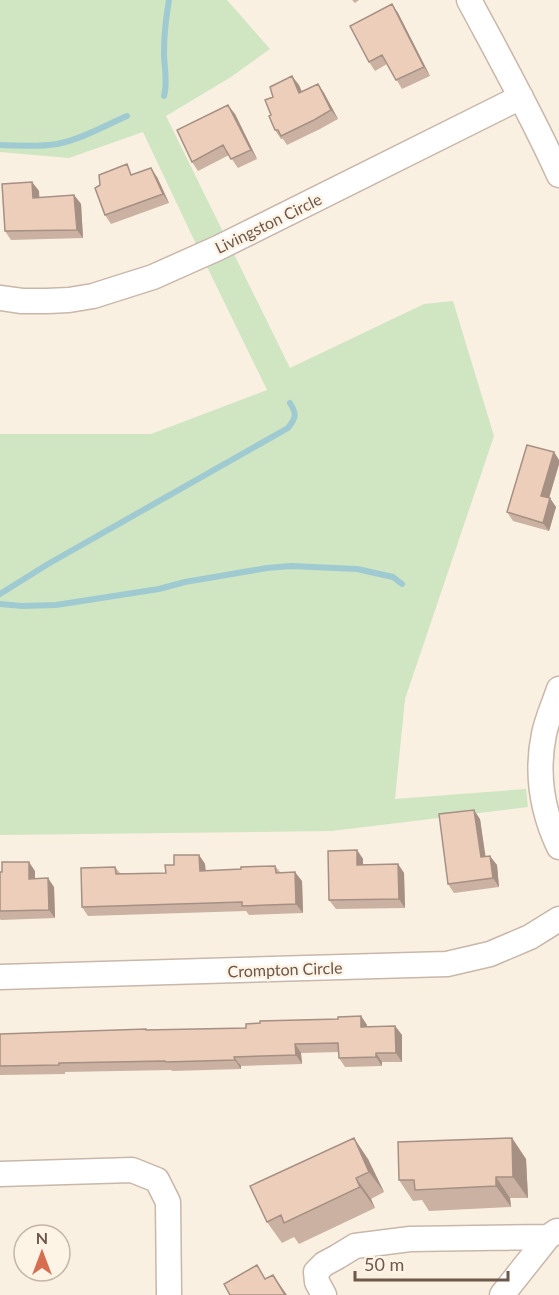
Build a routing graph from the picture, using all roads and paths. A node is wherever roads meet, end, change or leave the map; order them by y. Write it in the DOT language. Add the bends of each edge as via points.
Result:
graph roads {
  1 [pos="469,0"];
  2 [pos="521,97"];
  3 [pos="559,175"];
  4 [pos="0,298"];
  5 [pos="559,689"];
  6 [pos="559,847"];
  7 [pos="559,919"];
  8 [pos="0,977"];
  9 [pos="0,1174"];
  10 [pos="554,1233"];
  11 [pos="169,1295"];
  12 [pos="324,1295"];
  13 [pos="502,1295"];
  1 -- 2 [label="street"];
  2 -- 3 [label="street"];
  2 -- 4 [label="street, Livingston Circle" via="153,278 69,300"];
  5 -- 6 [label="street" via="544,732 540,783 551,831"];
  7 -- 8 [label="street, Crompton Circle" via="530,938 490,954 447,964"];
  9 -- 11 [label="street" via="132,1170 158,1180 168,1202"];
  10 -- 12 [label="street" via="410,1239 355,1246 316,1272"];
  10 -- 13 [label="street"];
}
